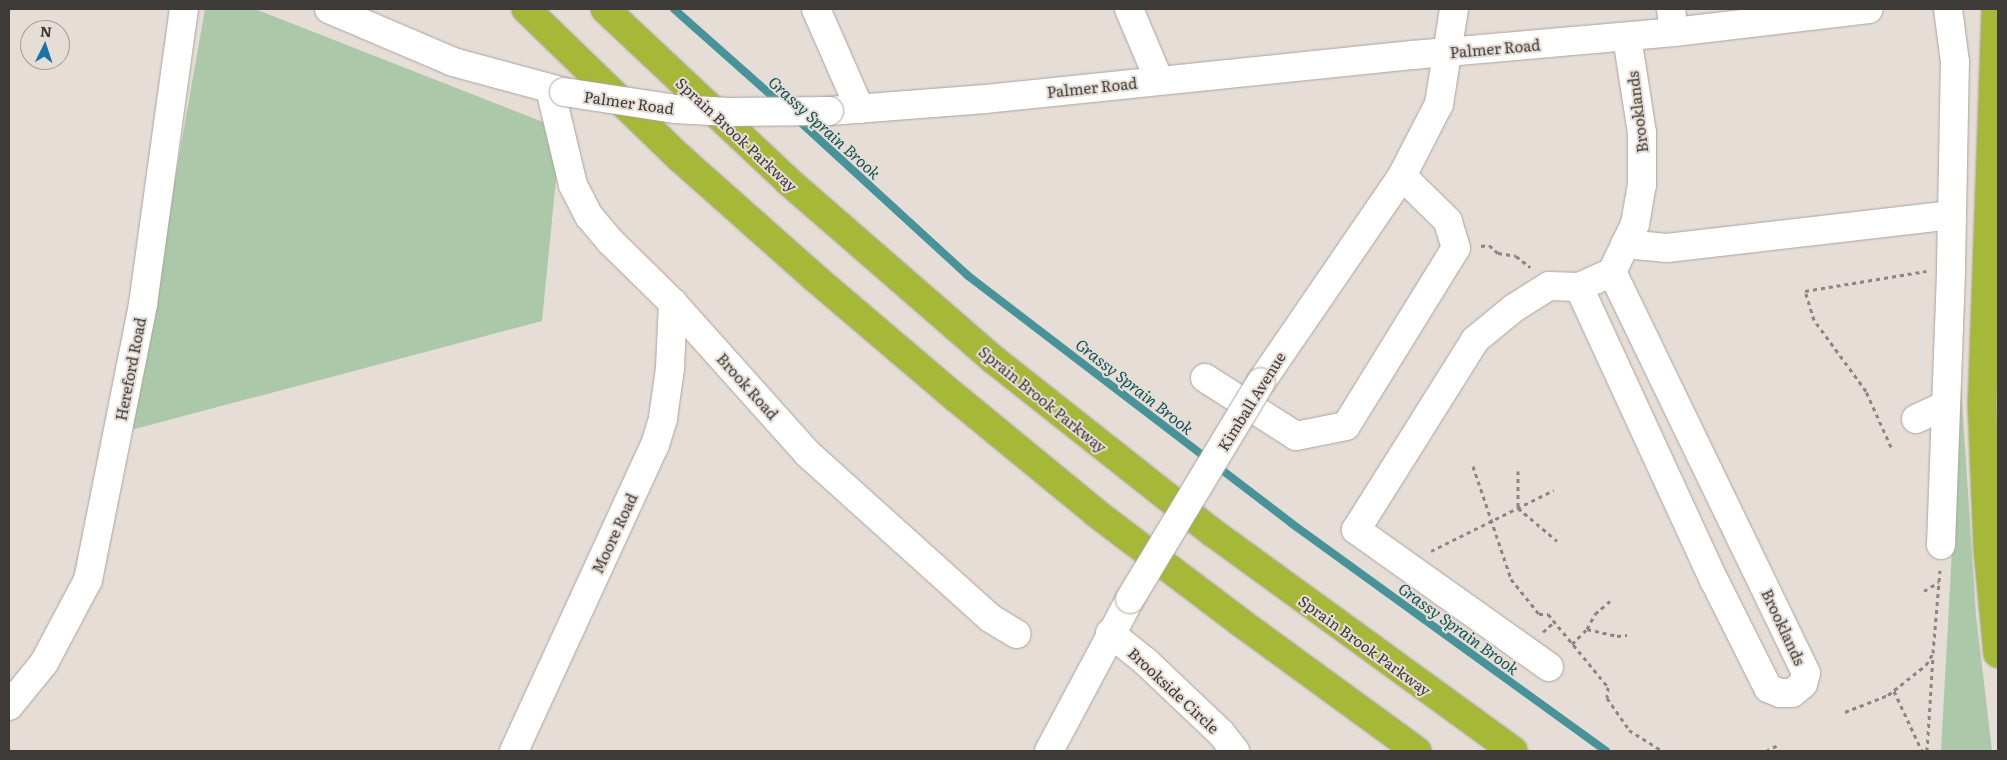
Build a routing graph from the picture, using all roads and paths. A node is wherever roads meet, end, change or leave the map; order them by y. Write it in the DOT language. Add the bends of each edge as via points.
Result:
graph roads {
  1 [pos="184,9"];
  2 [pos="329,9"];
  3 [pos="526,9"];
  4 [pos="606,9"];
  5 [pos="816,9"];
  6 [pos="1129,9"];
  7 [pos="1454,9"];
  8 [pos="1869,9"];
  9 [pos="1948,9"];
  10 [pos="1996,9"];
  11 [pos="1707,18"];
  12 [pos="1672,20"];
  13 [pos="1627,37"];
  14 [pos="1446,52"];
  15 [pos="1159,80"];
  16 [pos="557,90"];
  17 [pos="860,109"];
  18 [pos="1402,176"];
  19 [pos="1952,215"];
  20 [pos="1626,244"];
  21 [pos="1489,245"];
  22 [pos="1529,266"];
  23 [pos="1951,267"];
  24 [pos="1612,272"];
  25 [pos="1579,286"];
  26 [pos="673,303"];
  27 [pos="1205,378"];
  28 [pos="1946,404"];
  29 [pos="1916,420"];
  30 [pos="1684,421"];
  31 [pos="1648,438"];
  32 [pos="1891,447"];
  33 [pos="1472,466"];
  34 [pos="1518,471"];
  35 [pos="1554,490"];
  36 [pos="1518,508"];
  37 [pos="1493,521"];
  38 [pos="1557,541"];
  39 [pos="1941,545"];
  40 [pos="1397,559"];
  41 [pos="1924,591"];
  42 [pos="1610,601"];
  43 [pos="1587,629"];
  44 [pos="1110,633"];
  45 [pos="1016,634"];
  46 [pos="1626,635"];
  47 [pos="1572,644"];
  48 [pos="1933,653"];
  49 [pos="1998,654"];
  50 [pos="1549,667"];
  51 [pos="1894,691"];
  52 [pos="9,706"];
  53 [pos="1845,712"];
  54 [pos="1778,745"];
  55 [pos="514,751"];
  56 [pos="1049,751"];
  57 [pos="1235,751"];
  58 [pos="1417,751"];
  59 [pos="1513,751"];
  60 [pos="1663,751"];
  61 [pos="1766,751"];
  62 [pos="1922,751"];
  63 [pos="1927,751"];
  1 -- 52 [label="street, Hereford Road" via="143,304 88,580 44,663"];
  2 -- 16 [label="street, Palmer Road" via="453,62"];
  3 -- 58 [label="highway" via="687,164 954,397 1103,519"];
  4 -- 59 [label="highway, Sprain Brook Parkway" via="788,181 994,360 1212,532"];
  5 -- 17 [label="street"];
  6 -- 15 [label="street"];
  7 -- 14 [label="street, Kimball Avenue"];
  8 -- 11 [label="street, Palmer Road"];
  9 -- 19 [label="street" via="1955,62"];
  10 -- 49 [label="highway" via="1982,411 1987,534"];
  11 -- 12 [label="street, Palmer Road"];
  12 -- 13 [label="street, Palmer Road"];
  13 -- 14 [label="street, Palmer Road"];
  13 -- 20 [label="street, Brooklands" via="1642,133 1642,185 1635,224"];
  14 -- 15 [label="street, Palmer Road"];
  14 -- 18 [label="street, Kimball Avenue" via="1439,104"];
  15 -- 17 [label="street, Palmer Road"];
  16 -- 17 [label="street, Palmer Road, bridge" via="675,109 729,112"];
  16 -- 26 [label="street, Brook Road" via="573,185 589,216"];
  18 -- 27 [label="street" via="1448,221 1456,248 1346,426 1296,436"];
  18 -- 44 [label="street, Kimball Avenue, bridge" via="1261,382"];
  19 -- 20 [label="street" via="1667,248"];
  19 -- 23 [label="street"];
  20 -- 24 [label="street, Brooklands"];
  21 -- 22 [label="path" via="1498,253 1516,256"];
  23 -- 28 [label="street"];
  23 -- 32 [label="path" via="1805,291 1814,320 1866,391"];
  24 -- 25 [label="street"];
  24 -- 30 [label="street, Brooklands"];
  25 -- 31 [label="street, Brooklands"];
  25 -- 40 [label="street" via="1549,286 1514,308 1475,340 1356,530"];
  26 -- 45 [label="street, Brook Road" via="807,452 990,618"];
  26 -- 55 [label="street, Moore Road" via="670,368 663,418 655,445"];
  28 -- 29 [label="street"];
  28 -- 39 [label="street"];
  30 -- 31 [label="street"];
  30 -- 31 [label="street, Brooklands" via="1806,673 1802,684 1792,693 1768,688"];
  33 -- 37 [label="path"];
  34 -- 36 [label="path"];
  35 -- 36 [label="path"];
  36 -- 37 [label="path"];
  36 -- 38 [label="path"];
  37 -- 40 [label="path" via="1430,551"];
  37 -- 47 [label="path" via="1511,579 1539,614 1548,614"];
  40 -- 50 [label="street"];
  41 -- 48 [label="path" via="1940,582"];
  42 -- 43 [label="path" via="1595,614"];
  43 -- 46 [label="path"];
  43 -- 47 [label="path"];
  44 -- 56 [label="street, Kimball Avenue"];
  44 -- 57 [label="street, Brookside Circle" via="1222,733"];
  47 -- 60 [label="path" via="1608,686 1607,698 1629,730"];
  48 -- 51 [label="path" via="1926,665"];
  48 -- 63 [label="path"];
  51 -- 53 [label="path"];
  51 -- 62 [label="path"];
  54 -- 61 [label="path"];
}
